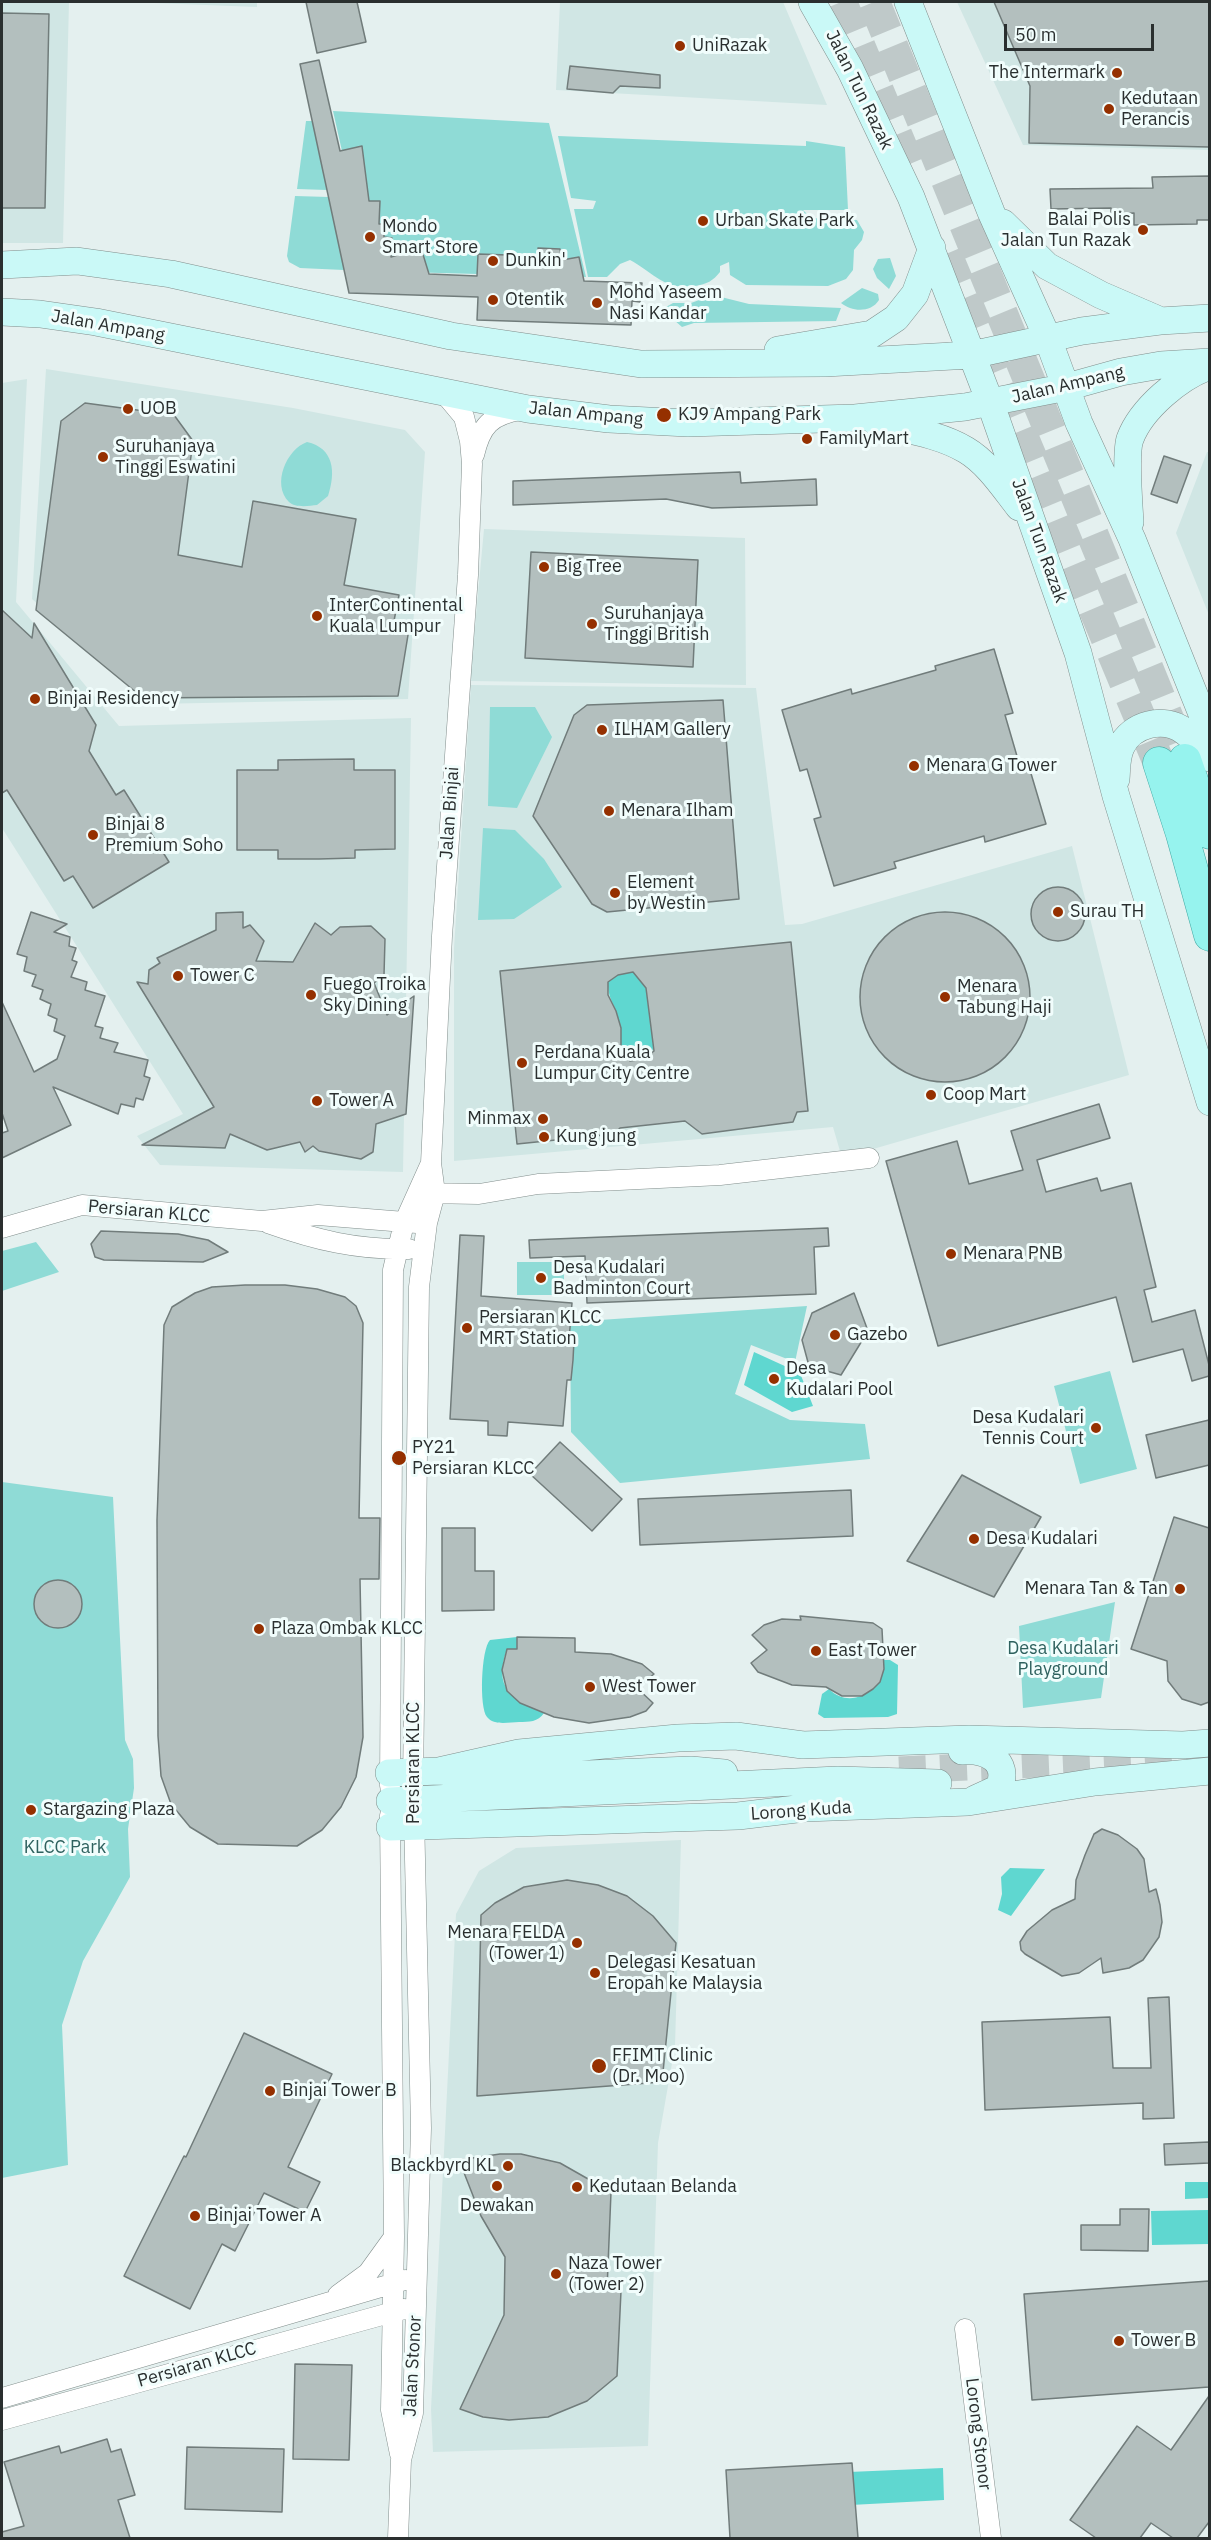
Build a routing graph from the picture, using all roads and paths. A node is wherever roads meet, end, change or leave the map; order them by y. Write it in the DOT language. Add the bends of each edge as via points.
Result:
graph roads {
  1 [pos="812,2"];
  2 [pos="908,2"];
  3 [pos="991,212"];
  4 [pos="932,248"];
  5 [pos="2,265"];
  6 [pos="2,312"];
  7 [pos="1209,318"];
  8 [pos="1160,321"];
  9 [pos="1048,339"];
  10 [pos="971,355"];
  11 [pos="1209,364"];
  12 [pos="697,365"];
  13 [pos="1067,387"];
  14 [pos="444,393"];
  15 [pos="990,402"];
  16 [pos="528,409"];
  17 [pos="855,418"];
  18 [pos="472,464"];
  19 [pos="1031,522"];
  20 [pos="1132,539"];
  21 [pos="1209,734"];
  22 [pos="1184,760"];
  23 [pos="1116,796"];
  24 [pos="1209,833"];
  25 [pos="1209,935"];
  26 [pos="1209,1102"];
  27 [pos="869,1158"];
  28 [pos="431,1163"];
  29 [pos="427,1193"];
  30 [pos="262,1221"];
  31 [pos="404,1223"];
  32 [pos="427,1223"];
  33 [pos="2,1228"];
  34 [pos="423,1249"];
  35 [pos="398,1250"];
  36 [pos="928,1741"];
  37 [pos="1209,1743"];
  38 [pos="1209,1771"];
  39 [pos="414,1772"];
  40 [pos="835,1772"];
  41 [pos="938,1783"];
  42 [pos="968,1802"];
  43 [pos="402,1814"];
  44 [pos="394,2237"];
  45 [pos="417,2277"];
  46 [pos="393,2283"];
  47 [pos="321,2305"];
  48 [pos="416,2306"];
  49 [pos="392,2312"];
  50 [pos="965,2329"];
  51 [pos="118,2366"];
  52 [pos="120,2386"];
  53 [pos="2,2398"];
  54 [pos="2,2420"];
  55 [pos="401,2460"];
  56 [pos="398,2538"];
  57 [pos="992,2538"];
  1 -- 4 [label="main road, Jalan Tun Razak" via="850,69"];
  2 -- 3 [label="main road"];
  3 -- 8 [label="main road" via="1047,266"];
  3 -- 9 [label="main road"];
  4 -- 10 [label="main road, Jalan Tun Razak"];
  4 -- 12 [label="main road" via="915,294 896,318 872,334"];
  5 -- 12 [label="main road" via="77,261 171,274 451,336 641,364"];
  6 -- 14 [label="main road, Jalan Ampang" via="96,322"];
  7 -- 8 [label="main road"];
  8 -- 9 [label="main road"];
  9 -- 10 [label="main road"];
  9 -- 13 [label="main road"];
  10 -- 12 [label="main road"];
  10 -- 15 [label="main road, Jalan Tun Razak"];
  11 -- 13 [label="main road, Jalan Ampang" via="1161,365"];
  11 -- 20 [label="main road" via="1173,386 1152,406 1130,440"];
  13 -- 15 [label="main road, Jalan Ampang"];
  13 -- 20 [label="main road"];
  14 -- 16 [label="main road, Jalan Ampang"];
  14 -- 18 [label="street, Jalan Binjai" via="464,417"];
  15 -- 17 [label="main road, Jalan Ampang"];
  15 -- 19 [label="main road, Jalan Tun Razak"];
  16 -- 17 [label="main road, Jalan Ampang" via="688,423"];
  16 -- 18 [label="street, Jalan Binjai" via="503,413 490,421 481,432"];
  17 -- 19 [label="main road" via="929,435 967,450"];
  18 -- 28 [label="street, Jalan Binjai"];
  19 -- 23 [label="main road, Jalan Tun Razak" via="1078,653"];
  20 -- 21 [label="main road"];
  22 -- 23 [label="main road" via="1191,738 1174,726 1158,723 1142,727 1121,745"];
  22 -- 24 [label="main road"];
  22 -- 25 [label="main road" via="1182,834"];
  23 -- 26 [label="main road, Jalan Tun Razak"];
  27 -- 29 [label="street" via="720,1175 538,1184 479,1194"];
  28 -- 29 [label="street, Persiaran KLCC"];
  29 -- 31 [label="street, Persiaran KLCC"];
  29 -- 32 [label="street, Persiaran KLCC"];
  30 -- 31 [label="street, Persiaran KLCC" via="318,1215"];
  30 -- 33 [label="street, Persiaran KLCC" via="82,1205"];
  30 -- 35 [label="street, Persiaran KLCC" via="320,1241"];
  31 -- 32 [label="street, Persiaran KLCC"];
  31 -- 35 [label="street, Persiaran KLCC"];
  32 -- 34 [label="street, Persiaran KLCC"];
  34 -- 35 [label="street, Persiaran KLCC"];
  34 -- 39 [label="street, Persiaran KLCC" via="419,1287"];
  35 -- 39 [label="street, Persiaran KLCC" via="393,1270"];
  36 -- 37 [label="main road"];
  36 -- 39 [label="main road" via="803,1745 736,1736 678,1738 519,1753"];
  36 -- 42 [label="main road" via="950,1750 976,1749 997,1761 1002,1772 999,1788"];
  38 -- 42 [label="main road, Lorong Kuda" via="1095,1782"];
  39 -- 40 [label="main road, Lorong Kuda" via="511,1777 691,1770 752,1776"];
  39 -- 43 [label="street, Persiaran KLCC"];
  41 -- 43 [label="main road" via="838,1780"];
  42 -- 43 [label="main road, Lorong Kuda" via="805,1808 738,1816"];
  43 -- 44 [label="street, Persiaran KLCC"];
  43 -- 45 [label="street, Persiaran KLCC" via="421,2128"];
  44 -- 46 [label="street, Persiaran KLCC"];
  44 -- 47 [label="street, Persiaran KLCC" via="351,2288"];
  45 -- 46 [label="street, Persiaran KLCC"];
  45 -- 48 [label="street, Persiaran KLCC"];
  46 -- 47 [label="street, Persiaran KLCC"];
  46 -- 49 [label="street, Persiaran KLCC"];
  47 -- 51 [label="street, Persiaran KLCC"];
  48 -- 49 [label="street, Persiaran KLCC"];
  48 -- 55 [label="street, Jalan Stonor" via="413,2413"];
  49 -- 52 [label="street, Persiaran KLCC"];
  49 -- 55 [label="street, Jalan Stonor" via="391,2410"];
  50 -- 57 [label="street, Lorong Stonor"];
  51 -- 52 [label="street"];
  51 -- 53 [label="street, Persiaran KLCC"];
  52 -- 54 [label="street, Persiaran KLCC"];
  55 -- 56 [label="street, Jalan Stonor"];
}
